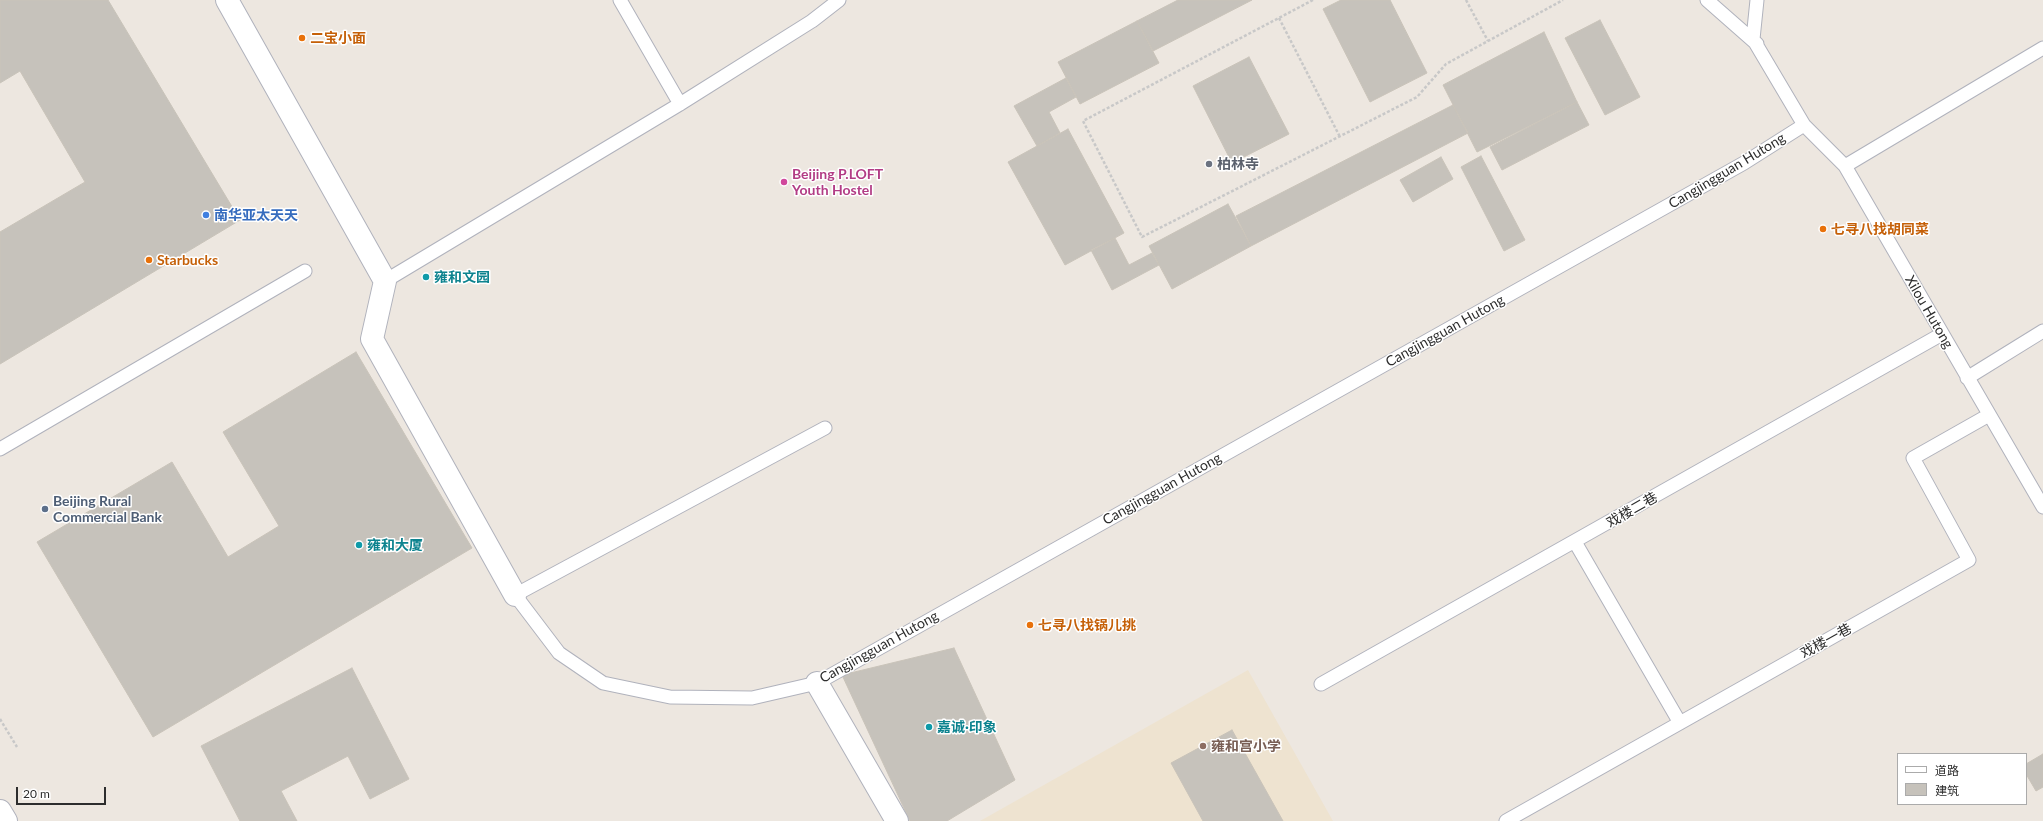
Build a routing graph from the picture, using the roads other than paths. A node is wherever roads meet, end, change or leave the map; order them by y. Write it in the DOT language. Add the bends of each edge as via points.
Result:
graph roads {
  1 [pos="227,0"];
  2 [pos="620,0"];
  3 [pos="839,0"];
  4 [pos="1707,0"];
  5 [pos="1757,0"];
  6 [pos="1757,44"];
  7 [pos="2043,48"];
  8 [pos="680,104"];
  9 [pos="1804,125"];
  10 [pos="1846,166"];
  11 [pos="305,271"];
  12 [pos="385,281"];
  13 [pos="2043,331"];
  14 [pos="1942,334"];
  15 [pos="1967,378"];
  16 [pos="1989,415"];
  17 [pos="824,428"];
  18 [pos="0,449"];
  19 [pos="2043,507"];
  20 [pos="1575,542"];
  21 [pos="515,596"];
  22 [pos="817,683"];
  23 [pos="1321,684"];
  24 [pos="1680,723"];
  25 [pos="0,811"];
  26 [pos="6,821"];
  27 [pos="897,821"];
  28 [pos="1506,821"];
  1 -- 12 [label="street"];
  2 -- 8 [label="lane"];
  3 -- 8 [label="lane" via="812,21"];
  4 -- 6 [label="lane"];
  5 -- 6 [label="lane" via="1753,39"];
  6 -- 9 [label="lane, Xilou Hutong"];
  7 -- 10 [label="lane"];
  8 -- 12 [label="lane"];
  9 -- 10 [label="lane, Xilou Hutong"];
  9 -- 22 [label="lane, Cangjingguan Hutong" via="1744,163"];
  10 -- 14 [label="lane, Xilou Hutong"];
  11 -- 18 [label="lane"];
  12 -- 21 [label="street" via="372,340"];
  13 -- 15 [label="lane"];
  14 -- 15 [label="lane, Xilou Hutong"];
  14 -- 20 [label="lane, 戏楼二巷"];
  15 -- 16 [label="lane, Xilou Hutong"];
  16 -- 19 [label="lane, Xilou Hutong"];
  16 -- 24 [label="lane, 戏楼一巷" via="1913,458 1969,560"];
  17 -- 21 [label="lane"];
  20 -- 23 [label="lane, 戏楼二巷"];
  20 -- 24 [label="lane"];
  21 -- 22 [label="lane, Cangjingguan Hutong" via="560,653 603,683 670,697 752,698"];
  22 -- 27 [label="street"];
  24 -- 28 [label="lane, 戏楼一巷"];
  25 -- 26 [label="street"];
}
